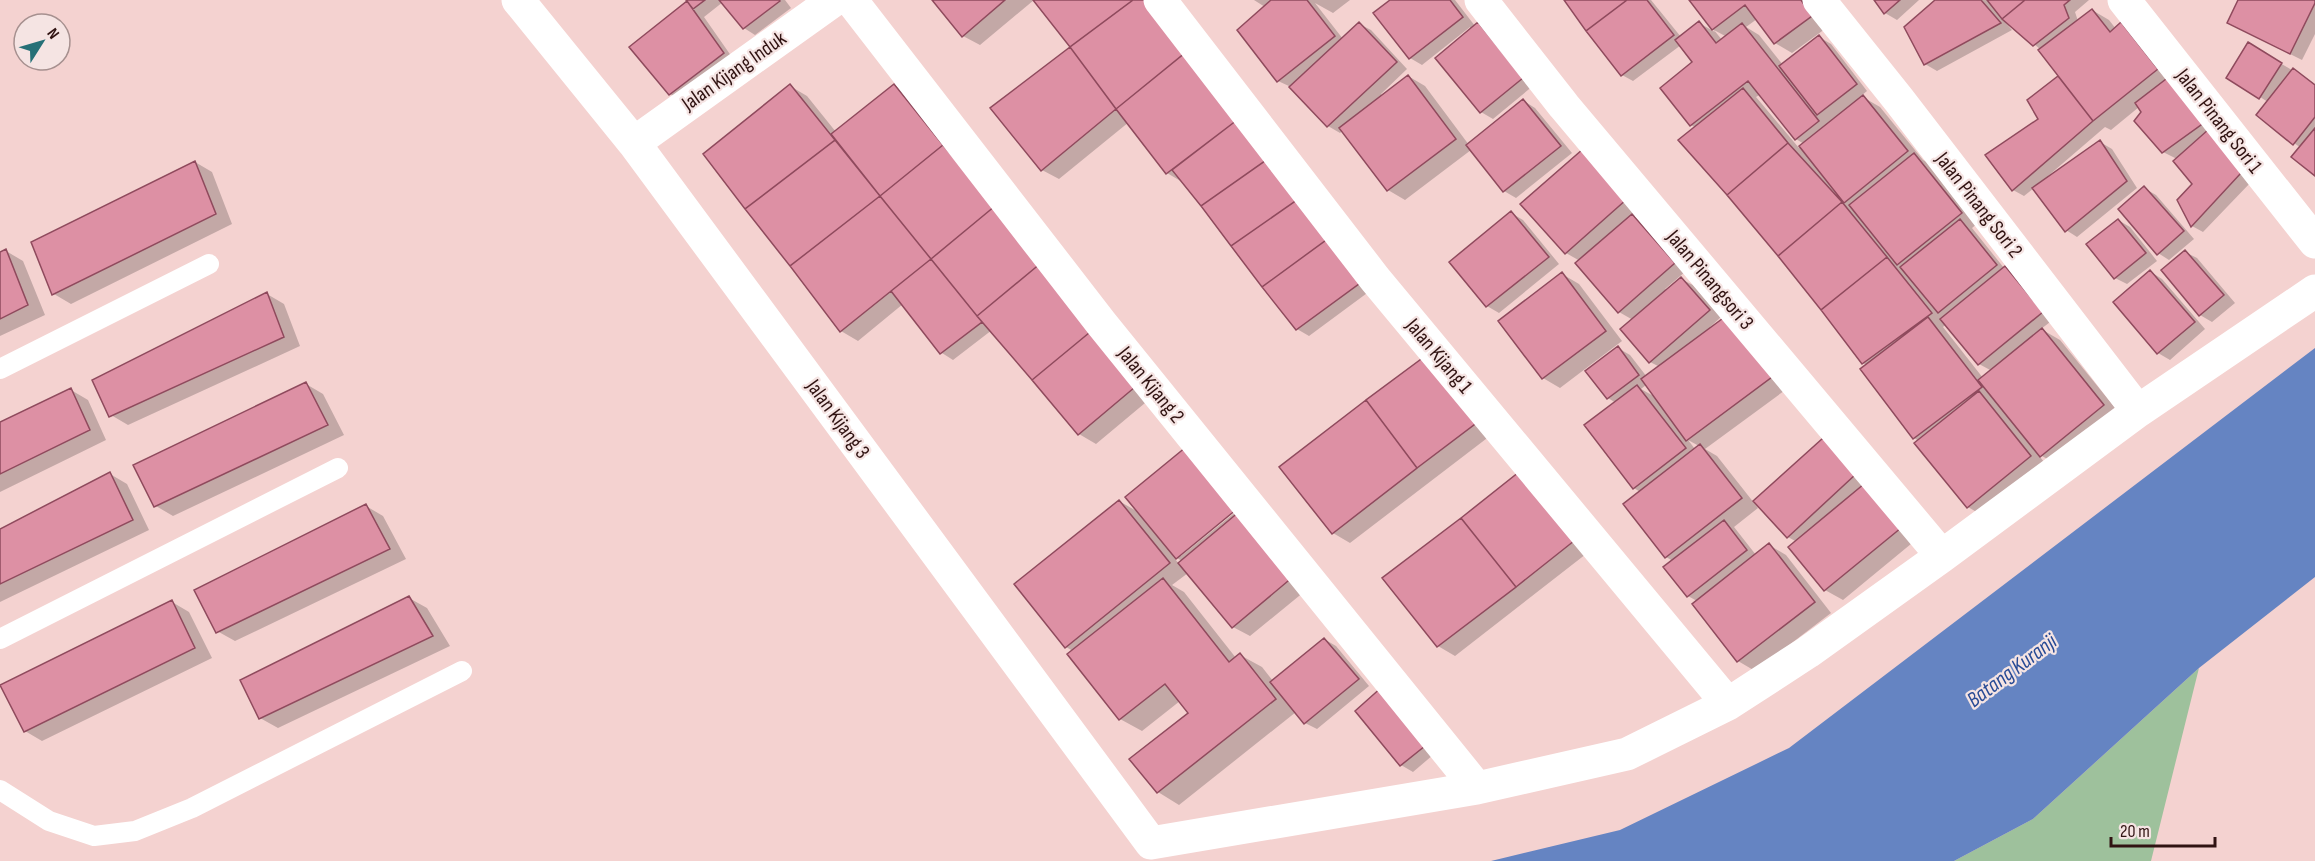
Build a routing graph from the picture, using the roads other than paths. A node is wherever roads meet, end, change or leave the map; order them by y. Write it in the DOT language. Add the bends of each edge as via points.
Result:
graph roads {
  1 [pos="518,0"];
  2 [pos="834,0"];
  3 [pos="851,0"];
  4 [pos="1160,0"];
  5 [pos="1481,0"];
  6 [pos="1819,0"];
  7 [pos="2137,7"];
  8 [pos="634,142"];
  9 [pos="2315,242"];
  10 [pos="209,264"];
  11 [pos="2315,291"];
  12 [pos="0,369"];
  13 [pos="2138,411"];
  14 [pos="338,468"];
  15 [pos="1942,556"];
  16 [pos="0,639"];
  17 [pos="462,671"];
  18 [pos="1728,704"];
  19 [pos="1467,776"];
  20 [pos="0,789"];
  1 -- 8 [label="street, Jalan Kijang 3"];
  2 -- 8 [label="street, Jalan Kijang Induk"];
  3 -- 19 [label="street, Jalan Kijang 2" via="1101,323"];
  4 -- 18 [label="street, Jalan Kijang 1" via="1375,279"];
  5 -- 15 [label="street, Jalan Pinangsori 3" via="1571,115"];
  6 -- 13 [label="street, Jalan Pinang Sori 2"];
  7 -- 9 [label="street, Jalan Pinang Sori 1"];
  8 -- 19 [label="street, Jalan Kijang 3" via="1151,843"];
  10 -- 12 [label="lane"];
  11 -- 13 [label="street"];
  13 -- 15 [label="street"];
  14 -- 16 [label="lane"];
  15 -- 18 [label="street"];
  17 -- 20 [label="lane" via="192,808 135,831 94,836 49,821"];
  18 -- 19 [label="street" via="1627,754"];
}
